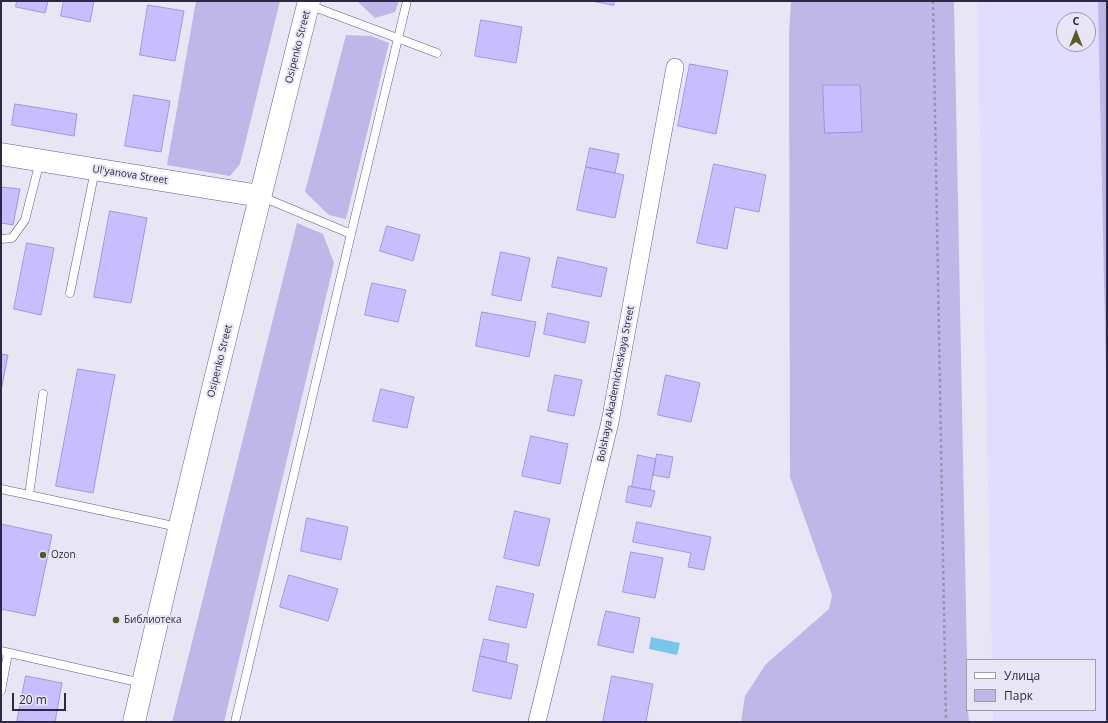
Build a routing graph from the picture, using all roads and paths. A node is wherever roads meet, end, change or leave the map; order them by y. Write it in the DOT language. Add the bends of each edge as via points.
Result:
graph roads {
  1 [pos="407,1"];
  2 [pos="933,1"];
  3 [pos="309,3"];
  4 [pos="399,39"];
  5 [pos="437,53"];
  6 [pos="675,66"];
  7 [pos="1,154"];
  8 [pos="40,161"];
  9 [pos="95,169"];
  10 [pos="260,196"];
  11 [pos="350,234"];
  12 [pos="1,239"];
  13 [pos="70,293"];
  14 [pos="44,394"];
  15 [pos="1,489"];
  16 [pos="29,495"];
  17 [pos="179,528"];
  18 [pos="4,652"];
  19 [pos="143,683"];
  20 [pos="1,691"];
  21 [pos="134,722"];
  22 [pos="235,722"];
  23 [pos="537,722"];
  24 [pos="946,722"];
  1 -- 4 [label="lane"];
  2 -- 24 [label="path"];
  3 -- 4 [label="lane"];
  3 -- 10 [label="main road, Osipenko Street"];
  4 -- 5 [label="lane"];
  4 -- 11 [label="lane"];
  6 -- 23 [label="street, Bolshaya Akademicheskaya Street" via="610,422"];
  7 -- 8 [label="main road, Ul'yanova Street"];
  8 -- 9 [label="main road, Ul'yanova Street"];
  8 -- 12 [label="lane" via="25,220 12,238"];
  9 -- 10 [label="main road, Ul'yanova Street"];
  9 -- 13 [label="lane"];
  10 -- 11 [label="lane"];
  10 -- 17 [label="main road, Osipenko Street"];
  11 -- 22 [label="lane"];
  14 -- 16 [label="lane"];
  15 -- 16 [label="lane"];
  16 -- 17 [label="lane"];
  17 -- 19 [label="main road, Osipenko Street"];
  18 -- 19 [label="lane"];
  18 -- 20 [label="lane"];
  19 -- 21 [label="main road, Osipenko Street"];
}
